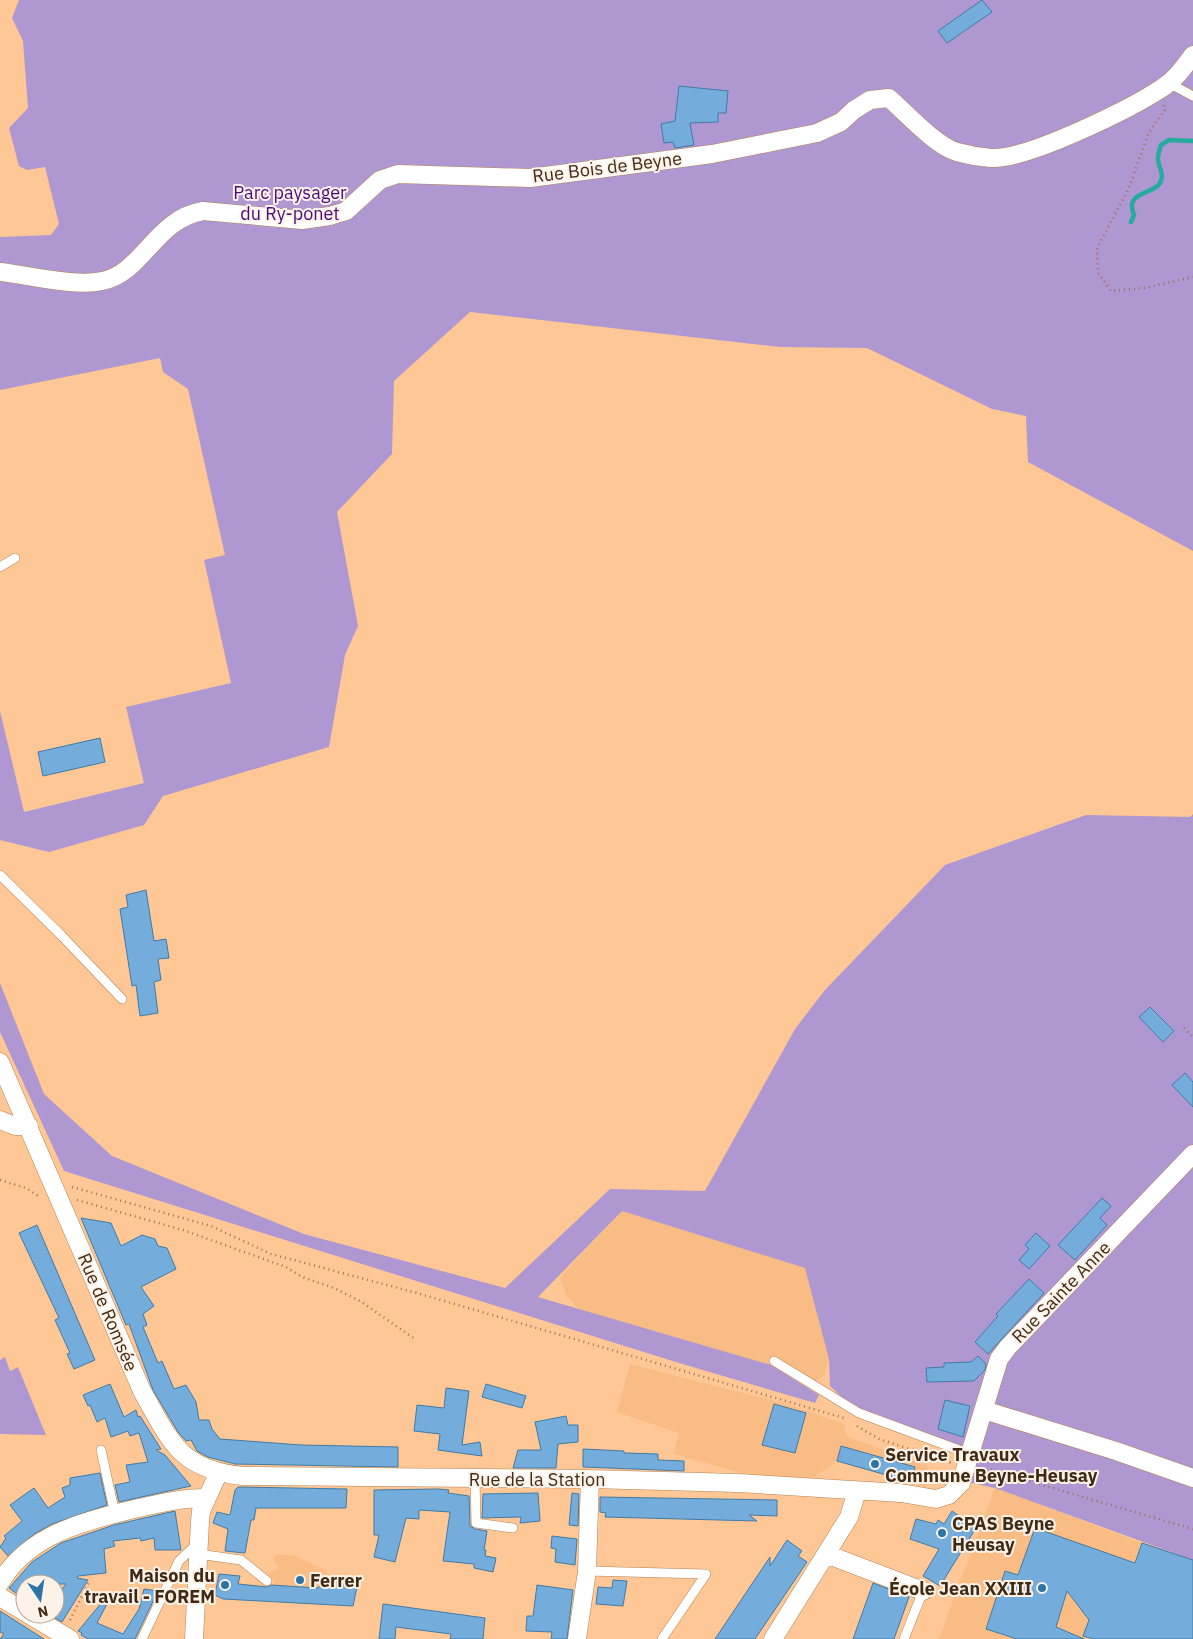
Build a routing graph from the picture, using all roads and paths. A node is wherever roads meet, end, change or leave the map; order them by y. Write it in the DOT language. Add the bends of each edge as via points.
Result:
graph roads {
  1 [pos="1193,55"];
  2 [pos="1165,86"];
  3 [pos="1193,96"];
  4 [pos="0,272"];
  5 [pos="1193,277"];
  6 [pos="15,558"];
  7 [pos="0,567"];
  8 [pos="0,875"];
  9 [pos="122,999"];
  10 [pos="1184,1028"];
  11 [pos="1193,1038"];
  12 [pos="0,1062"];
  13 [pos="0,1120"];
  14 [pos="29,1126"];
  15 [pos="1193,1154"];
  16 [pos="0,1180"];
  17 [pos="26,1188"];
  18 [pos="80,1192"];
  19 [pos="62,1204"];
  20 [pos="415,1339"];
  21 [pos="774,1361"];
  22 [pos="984,1410"];
  23 [pos="846,1419"];
  24 [pos="854,1424"];
  25 [pos="102,1450"];
  26 [pos="968,1461"];
  27 [pos="995,1471"];
  28 [pos="218,1474"];
  29 [pos="1193,1478"];
  30 [pos="474,1479"];
  31 [pos="590,1479"];
  32 [pos="857,1491"];
  33 [pos="206,1498"];
  34 [pos="115,1514"];
  35 [pos="513,1528"];
  36 [pos="1193,1529"];
  37 [pos="198,1549"];
  38 [pos="826,1554"];
  39 [pos="587,1571"];
  40 [pos="267,1581"];
  41 [pos="89,1582"];
  42 [pos="0,1583"];
  43 [pos="923,1591"];
  44 [pos="0,1597"];
  45 [pos="15,1606"];
  46 [pos="45,1624"];
  47 [pos="66,1637"];
  48 [pos="142,1639"];
  49 [pos="194,1639"];
  50 [pos="577,1639"];
  51 [pos="662,1639"];
  52 [pos="773,1639"];
  53 [pos="904,1639"];
  1 -- 2 [label="street, Rue Bois de Beyne"];
  2 -- 3 [label="lane"];
  2 -- 4 [label="street, Rue Bois de Beyne" via="1096,123 1037,149 992,158 955,152 936,140 889,98 870,100 841,122 817,133 712,154 530,178 398,174 380,180 346,211 302,220 203,211 188,214 172,223 127,269 104,281 81,282"];
  2 -- 5 [label="path" via="1165,110 1149,132 1128,190 1097,248 1098,273 1111,291 1144,288"];
  6 -- 7 [label="lane"];
  8 -- 9 [label="lane"];
  10 -- 11 [label="path"];
  12 -- 14 [label="street, Rue de Romsée"];
  13 -- 14 [label="street" via="15,1126"];
  14 -- 19 [label="street, Rue de Romsée"];
  15 -- 22 [label="street, Rue Sainte Anne" via="1008,1347 1000,1359"];
  16 -- 17 [label="path"];
  18 -- 23 [label="path" via="211,1226 271,1254"];
  19 -- 20 [label="path" via="79,1200 183,1230 286,1267 360,1301"];
  19 -- 28 [label="street, Rue de Romsée" via="142,1391 170,1439 188,1458"];
  21 -- 26 [label="lane" via="859,1413"];
  22 -- 26 [label="street, Rue Sainte Anne"];
  22 -- 29 [label="street"];
  24 -- 26 [label="path" via="879,1439"];
  25 -- 34 [label="lane"];
  26 -- 32 [label="street, Rue de la Station" via="961,1483 949,1495 936,1499"];
  27 -- 36 [label="path"];
  28 -- 30 [label="street, Rue de la Station"];
  28 -- 33 [label="street"];
  30 -- 31 [label="street, Rue de la Station"];
  30 -- 35 [label="lane" via="476,1522"];
  31 -- 32 [label="street, Rue de la Station" via="738,1483"];
  31 -- 39 [label="street"];
  32 -- 38 [label="street" via="849,1517"];
  33 -- 34 [label="street" via="160,1503"];
  33 -- 37 [label="street" via="201,1511"];
  34 -- 42 [label="street" via="94,1519 45,1540 27,1551"];
  37 -- 40 [label="lane" via="241,1560"];
  37 -- 48 [label="lane" via="178,1561"];
  37 -- 49 [label="street"];
  38 -- 43 [label="street"];
  38 -- 52 [label="street"];
  39 -- 50 [label="street"];
  39 -- 51 [label="lane" via="706,1574"];
  41 -- 47 [label="path"];
  43 -- 53 [label="lane"];
  44 -- 45 [label="street"];
  46 -- 47 [label="street"];
}
